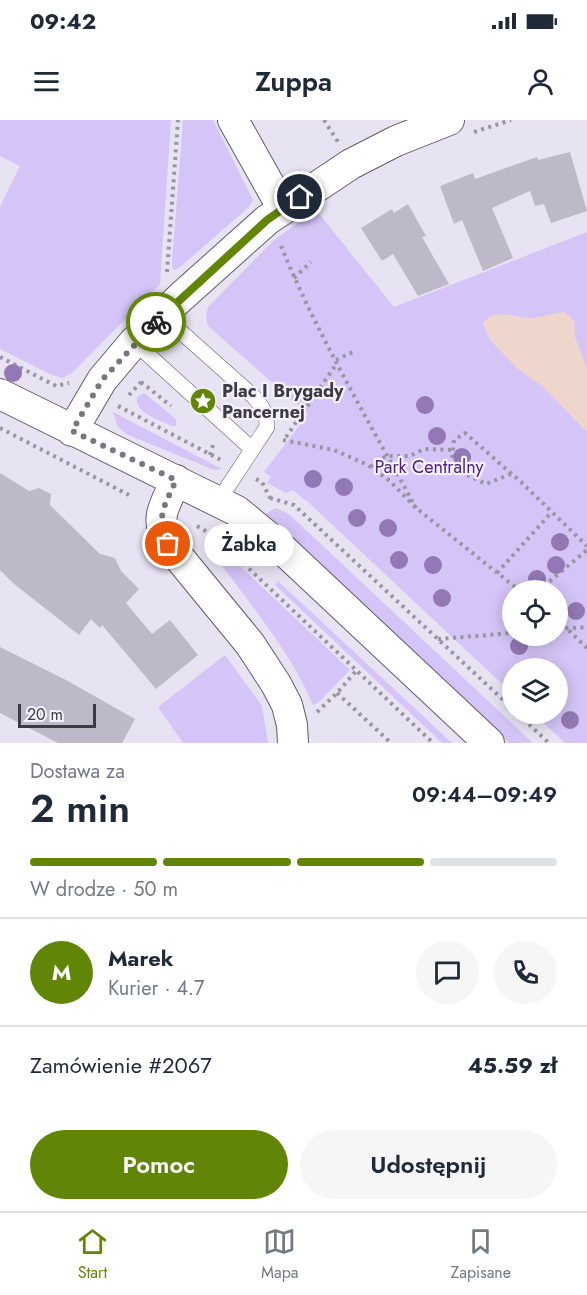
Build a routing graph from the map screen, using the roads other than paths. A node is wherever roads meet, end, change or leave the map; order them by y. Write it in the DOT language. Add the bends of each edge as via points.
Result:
graph roads {
  1 [pos="233,120"];
  2 [pos="449,120"];
  3 [pos="283,209"];
  4 [pos="162,315"];
  5 [pos="135,342"];
  6 [pos="0,393"];
  7 [pos="72,431"];
  8 [pos="252,449"];
  9 [pos="176,480"];
  10 [pos="219,500"];
  11 [pos="293,743"];
  12 [pos="489,743"];
  1 -- 3 [label="street"];
  2 -- 3 [label="street" via="351,164"];
  3 -- 4 [label="street"];
  4 -- 5 [label="street"];
  4 -- 8 [label="lane" via="262,405 267,427"];
  5 -- 7 [label="street" via="102,380"];
  5 -- 8 [label="lane"];
  6 -- 7 [label="street"];
  7 -- 9 [label="street"];
  8 -- 10 [label="lane"];
  9 -- 10 [label="street"];
  9 -- 11 [label="street" via="160,521 162,531 168,544 250,644 276,684 287,705"];
  10 -- 12 [label="street" via="278,545"];
}
